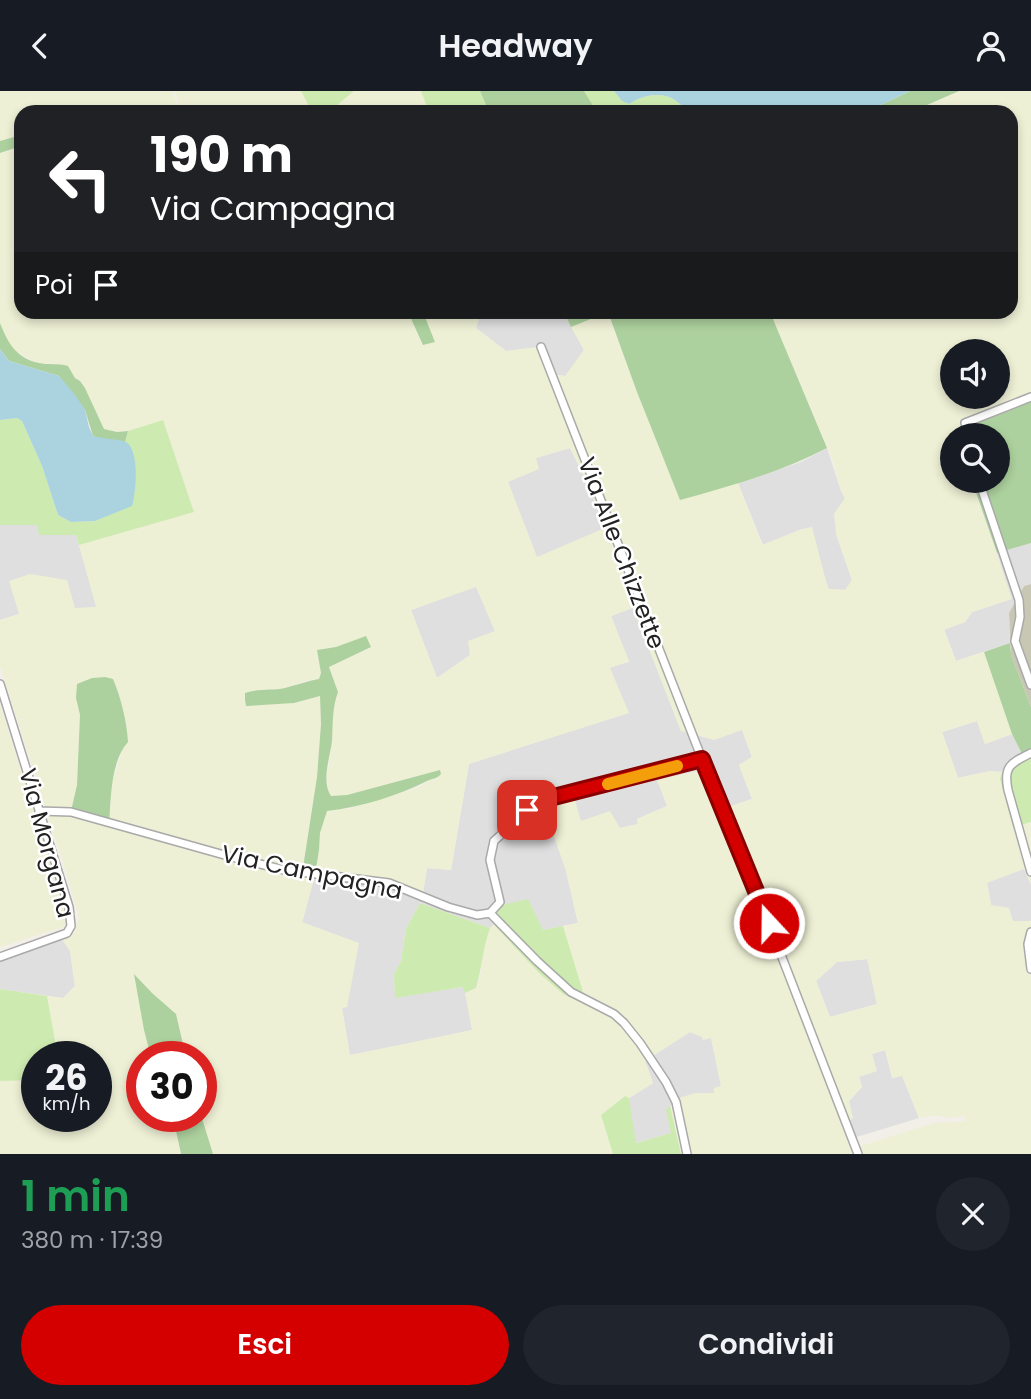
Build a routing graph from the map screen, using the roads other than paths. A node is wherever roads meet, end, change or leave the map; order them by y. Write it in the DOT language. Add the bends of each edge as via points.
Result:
graph roads {
  1 [pos="541,347"];
  2 [pos="1031,397"];
  3 [pos="965,423"];
  4 [pos="983,493"];
  5 [pos="0,684"];
  6 [pos="1031,685"];
  7 [pos="1031,754"];
  8 [pos="702,759"];
  9 [pos="39,811"];
  10 [pos="1031,871"];
  11 [pos="490,913"];
  12 [pos="1031,932"];
  13 [pos="0,957"];
  14 [pos="1031,969"];
  15 [pos="687,1154"];
  16 [pos="858,1154"];
  1 -- 8 [label="street, Via Alle Chizzette"];
  2 -- 3 [label="street"];
  4 -- 6 [label="street" via="1018,600 1015,641"];
  5 -- 9 [label="street, Via Morgana"];
  7 -- 10 [label="street" via="1014,762 1006,773"];
  8 -- 11 [label="street" via="538,801 494,841 490,860 500,902"];
  8 -- 16 [label="street, Via Alle Chizzette"];
  9 -- 11 [label="street, Via Campagna" via="71,812 284,870 389,883 447,907 477,915"];
  9 -- 13 [label="street, Via Morgana" via="71,926 67,933"];
  11 -- 15 [label="street" via="572,992 614,1014 640,1042 676,1102"];
  12 -- 14 [label="street"];
}
